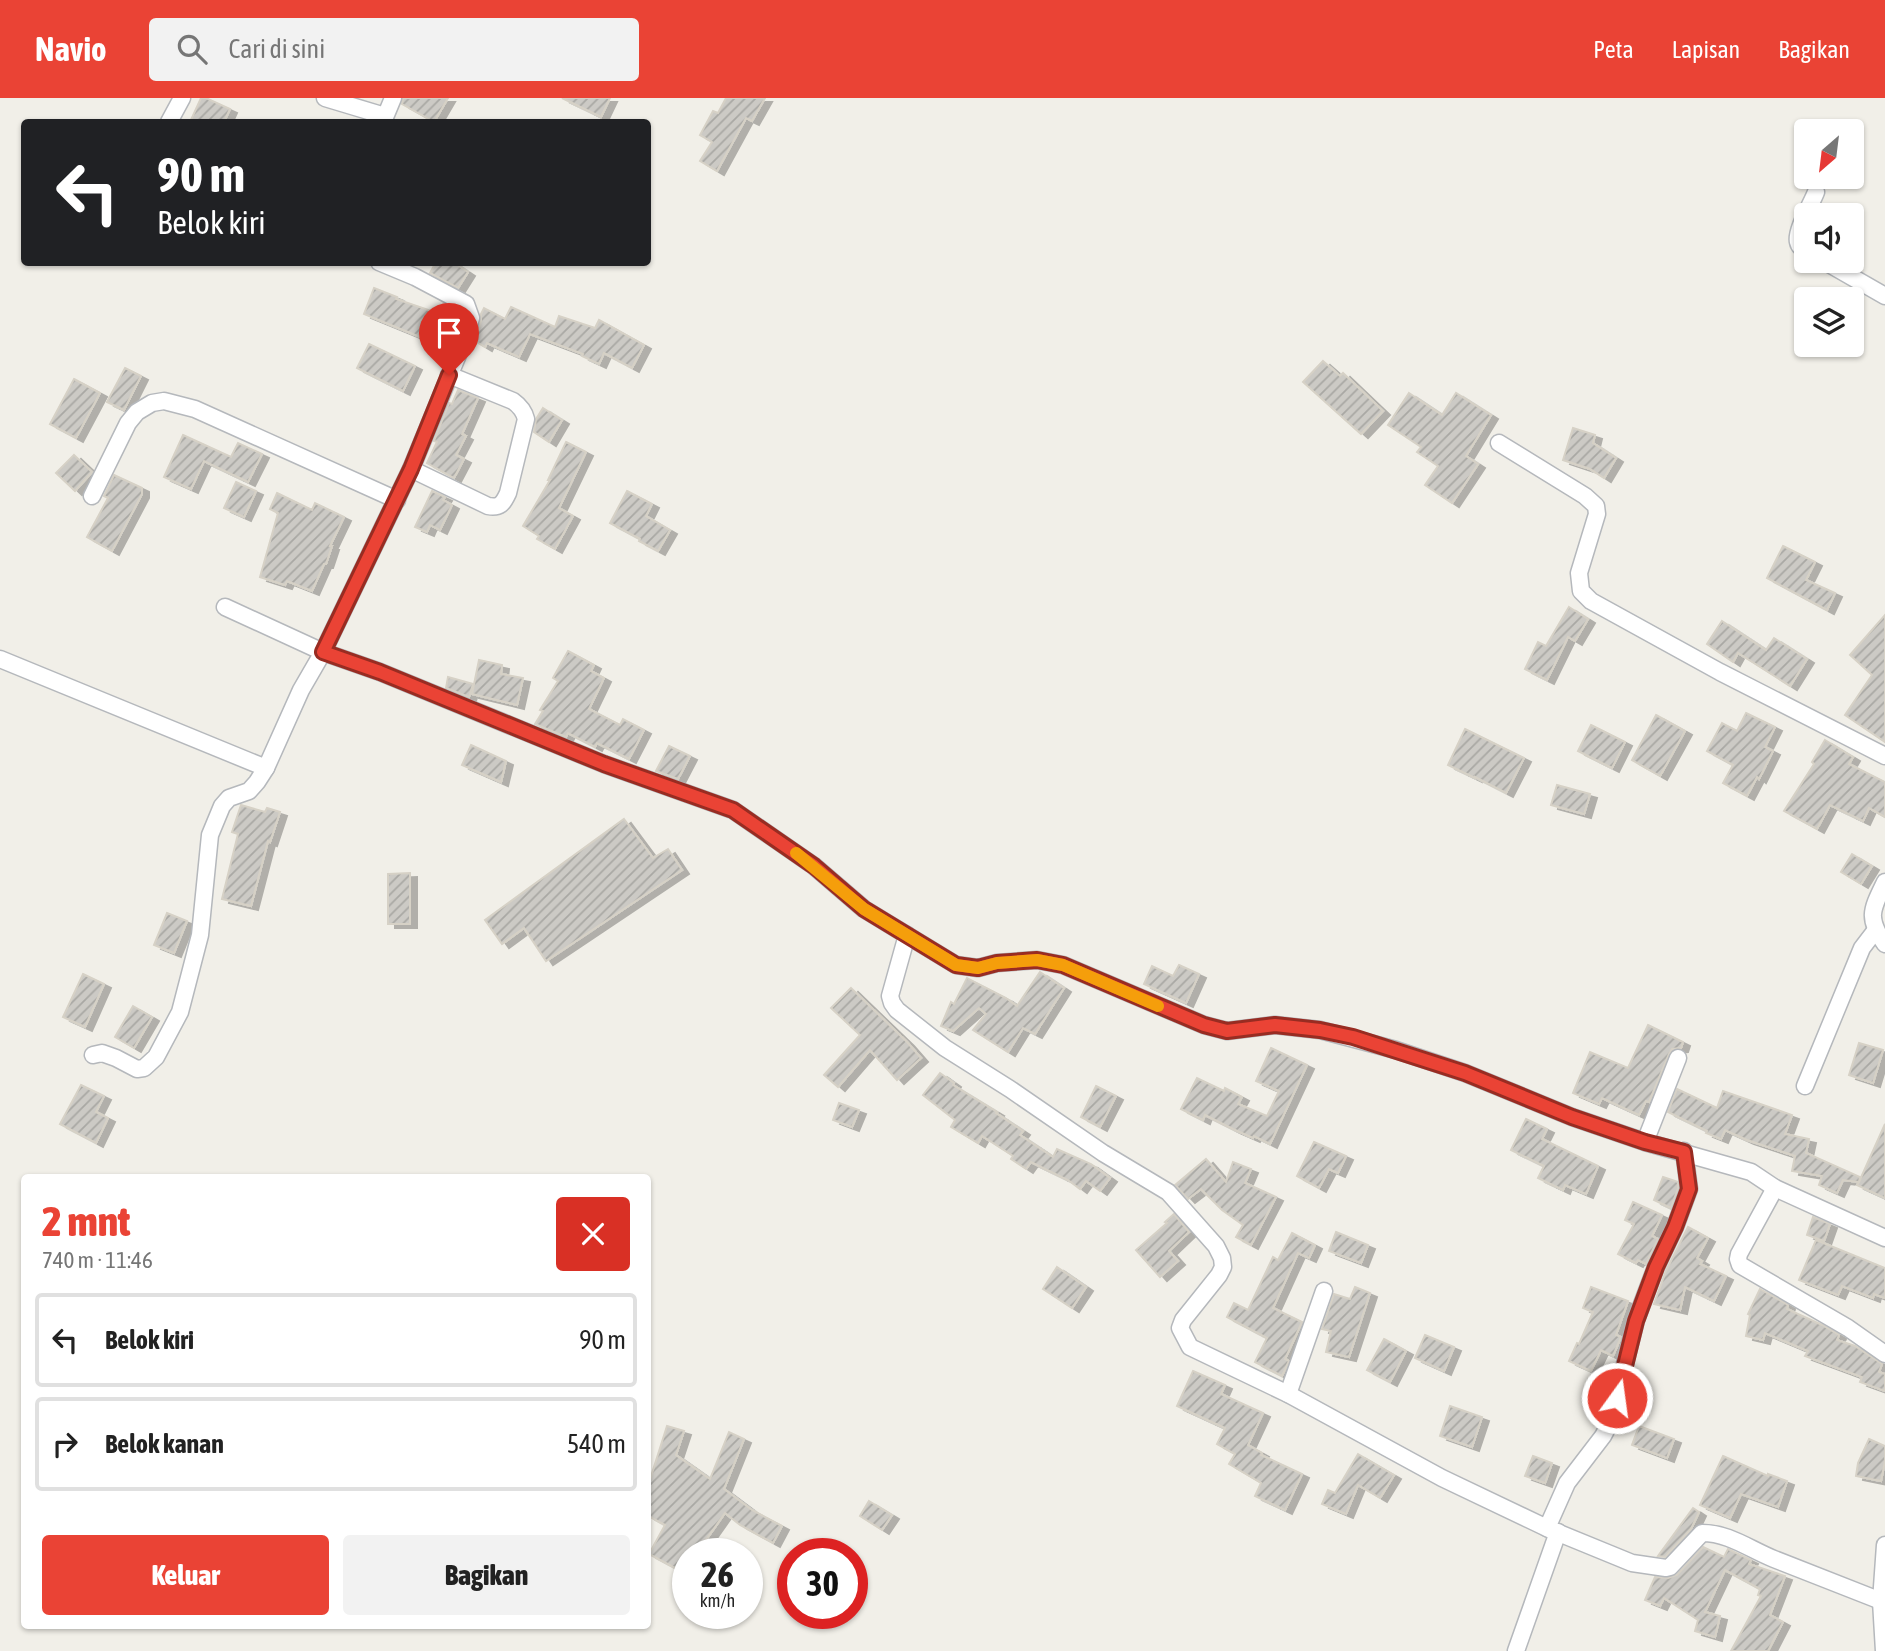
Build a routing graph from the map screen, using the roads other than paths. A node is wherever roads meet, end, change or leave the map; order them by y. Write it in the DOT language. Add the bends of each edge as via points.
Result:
graph roads {
  1 [pos="182,98"];
  2 [pos="325,98"];
  3 [pos="393,98"];
  4 [pos="171,119"];
  5 [pos="384,119"];
  6 [pos="1816,192"];
  7 [pos="1811,203"];
  8 [pos="389,266"];
  9 [pos="1845,273"];
  10 [pos="1885,296"];
  11 [pos="449,375"];
  12 [pos="1499,443"];
  13 [pos="411,469"];
  14 [pos="92,496"];
  15 [pos="397,500"];
  16 [pos="225,607"];
  17 [pos="323,652"];
  18 [pos="2,665"];
  19 [pos="1885,756"];
  20 [pos="266,768"];
  21 [pos="1885,882"];
  22 [pos="907,935"];
  23 [pos="1880,938"];
  24 [pos="93,1055"];
  25 [pos="1678,1058"];
  26 [pos="1805,1086"];
  27 [pos="1645,1142"];
  28 [pos="1684,1152"];
  29 [pos="1775,1188"];
  30 [pos="1885,1238"];
  31 [pos="1324,1290"];
  32 [pos="1885,1354"];
  33 [pos="1288,1394"];
  34 [pos="1553,1530"];
  35 [pos="1885,1545"];
  36 [pos="1881,1601"];
  37 [pos="1516,1651"];
  38 [pos="1884,1651"];
  1 -- 4 [label="street"];
  2 -- 5 [label="street"];
  3 -- 5 [label="street"];
  6 -- 7 [label="street"];
  8 -- 11 [label="street" via="466,304 471,318"];
  9 -- 10 [label="street"];
  11 -- 13 [label="street"];
  11 -- 13 [label="street" via="513,401 524,412 508,494 503,504 488,506"];
  12 -- 19 [label="street" via="1596,506 1579,573 1581,591 1591,601"];
  13 -- 15 [label="street"];
  14 -- 15 [label="street" via="137,412 164,401 195,409"];
  15 -- 17 [label="street"];
  16 -- 17 [label="street"];
  17 -- 20 [label="street"];
  17 -- 22 [label="street" via="733,810 814,866 864,909"];
  18 -- 20 [label="street"];
  20 -- 24 [label="street" via="249,791 229,798 222,806 210,835 200,935 180,1012 156,1057 137,1069 102,1053"];
  21 -- 23 [label="street" via="1872,922"];
  22 -- 27 [label="street" via="956,965 978,968 1037,960 1063,965 1227,1031 1275,1025 1353,1037 1465,1073"];
  22 -- 33 [label="street" via="890,996 897,1010 945,1048 1168,1192 1222,1258 1219,1275 1180,1328 1190,1347"];
  23 -- 26 [label="street" via="1862,948"];
  25 -- 27 [label="street"];
  27 -- 28 [label="street"];
  28 -- 29 [label="street" via="1751,1171"];
  28 -- 34 [label="street" via="1689,1189 1636,1321 1611,1423 1567,1483"];
  29 -- 30 [label="street"];
  29 -- 32 [label="street" via="1740,1254 1740,1265"];
  31 -- 33 [label="street"];
  33 -- 34 [label="street" via="1442,1478"];
  34 -- 36 [label="street" via="1632,1563 1666,1568 1702,1533 1714,1533"];
  34 -- 37 [label="street"];
  35 -- 36 [label="street"];
  36 -- 38 [label="street"];
}
